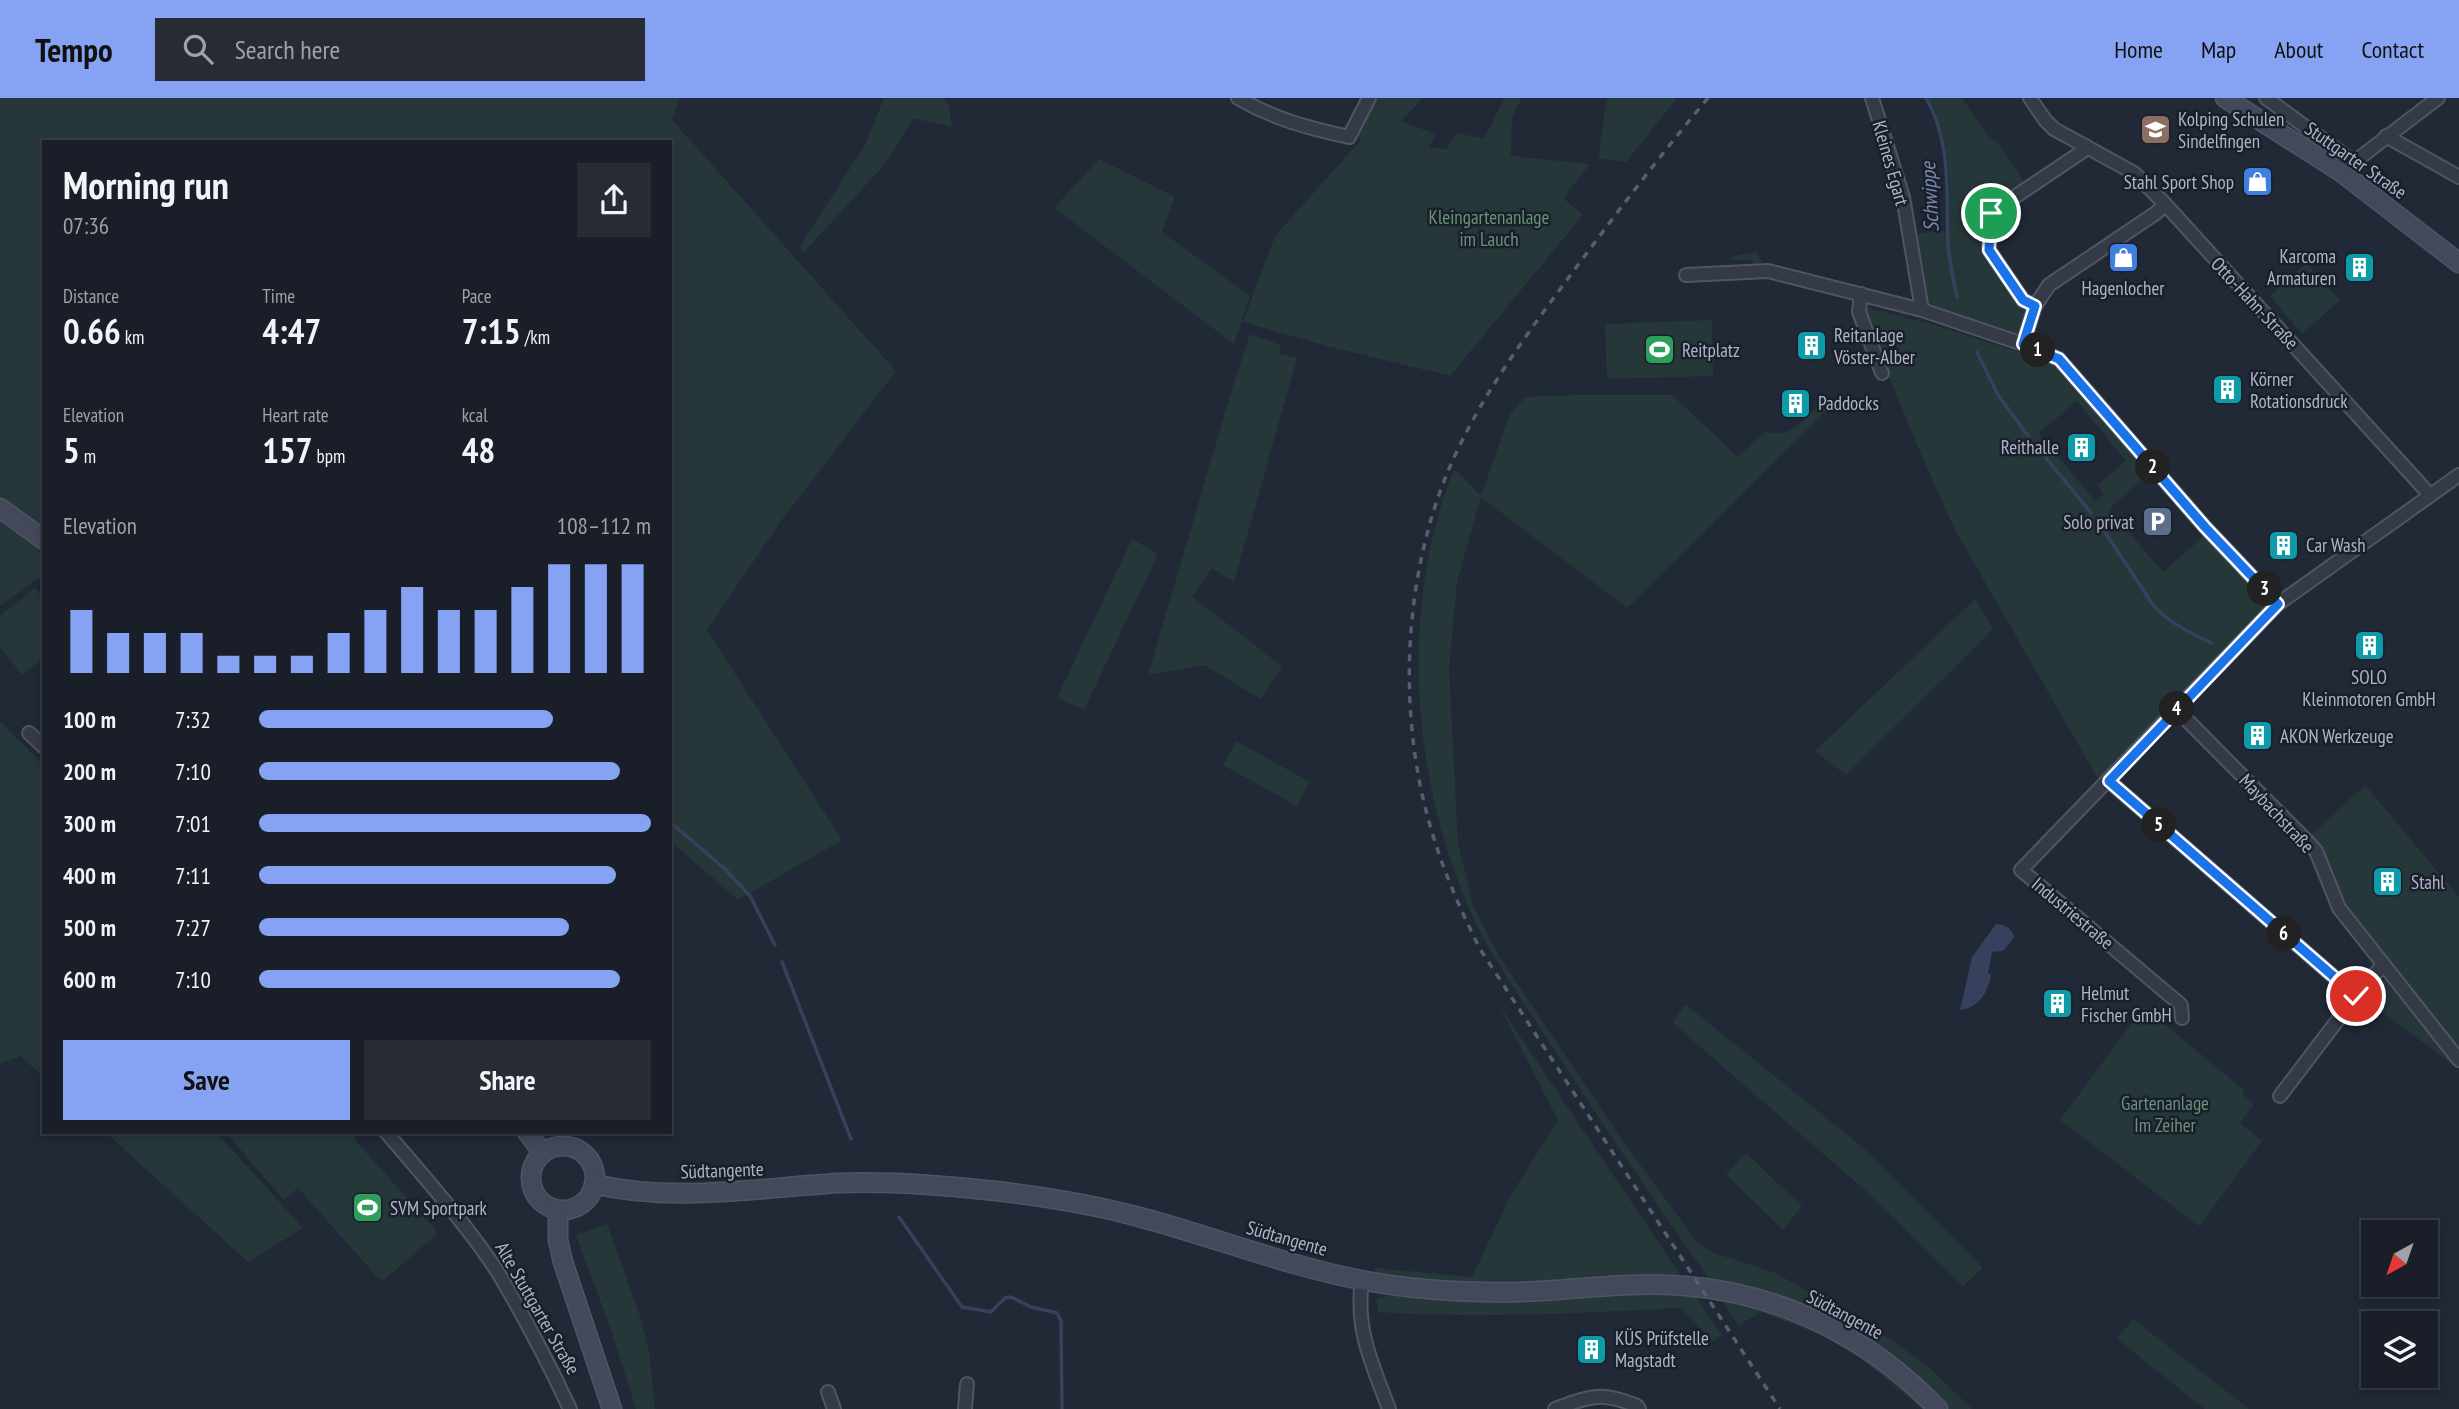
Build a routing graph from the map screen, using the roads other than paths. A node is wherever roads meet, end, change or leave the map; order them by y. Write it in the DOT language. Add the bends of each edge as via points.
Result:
graph roads {
  1 [pos="1238,98"];
  2 [pos="1369,98"];
  3 [pos="1872,98"];
  4 [pos="2031,98"];
  5 [pos="2225,98"];
  6 [pos="2266,98"];
  7 [pos="2438,98"];
  8 [pos="2386,136"];
  9 [pos="2086,146"];
  10 [pos="2347,167"];
  11 [pos="2459,177"];
  12 [pos="2165,204"];
  13 [pos="2459,263"];
  14 [pos="1686,275"];
  15 [pos="1861,294"];
  16 [pos="2035,306"];
  17 [pos="1922,310"];
  18 [pos="2023,344"];
  19 [pos="1882,373"];
  20 [pos="2459,475"];
  21 [pos="2430,495"];
  22 [pos="0,508"];
  23 [pos="42,539"];
  24 [pos="2278,604"];
  25 [pos="2176,709"];
  26 [pos="29,733"];
  27 [pos="42,745"];
  28 [pos="2109,781"];
  29 [pos="2383,965"];
  30 [pos="2356,996"];
  31 [pos="2182,1018"];
  32 [pos="2459,1060"];
  33 [pos="2280,1096"];
  34 [pos="388,1134"];
  35 [pos="528,1134"];
  36 [pos="542,1152"];
  37 [pos="594,1184"];
  38 [pos="558,1210"];
  39 [pos="1362,1280"];
  40 [pos="967,1384"];
  41 [pos="828,1392"];
  42 [pos="570,1409"];
  43 [pos="612,1409"];
  44 [pos="834,1409"];
  45 [pos="965,1409"];
  46 [pos="1390,1409"];
  47 [pos="1555,1409"];
  48 [pos="1639,1409"];
  49 [pos="1938,1409"];
  1 -- 2 [label="street" via="1266,114 1349,137"];
  3 -- 17 [label="street, Kleines Egart" via="1903,197"];
  4 -- 9 [label="street, Otto-Hahn-Straße" via="2054,129"];
  5 -- 10 [label="main road, Stuttgarter Straße"];
  6 -- 10 [label="street, Stuttgarter Straße"];
  7 -- 8 [label="street"];
  8 -- 10 [label="street"];
  8 -- 11 [label="street"];
  9 -- 12 [label="street, Otto-Hahn-Straße" via="2134,173"];
  9 -- 16 [label="street" via="1991,213 1989,250 2023,300"];
  10 -- 13 [label="main road, Stuttgarter Straße"];
  12 -- 16 [label="street" via="2049,285"];
  12 -- 21 [label="street, Otto-Hahn-Straße"];
  14 -- 15 [label="street" via="1768,271"];
  15 -- 17 [label="street"];
  15 -- 19 [label="street" via="1859,312"];
  16 -- 18 [label="street"];
  17 -- 18 [label="street"];
  18 -- 24 [label="street" via="2059,359"];
  20 -- 21 [label="street, Industriestraße"];
  21 -- 24 [label="street, Industriestraße"];
  22 -- 23 [label="main road"];
  24 -- 25 [label="street, Industriestraße"];
  25 -- 28 [label="street, Industriestraße"];
  25 -- 29 [label="street, Maybachstraße" via="2316,851 2339,908"];
  26 -- 27 [label="street"];
  28 -- 30 [label="street"];
  28 -- 31 [label="street, Industriestraße" via="2021,870 2181,1005"];
  29 -- 30 [label="street"];
  29 -- 32 [label="street, Maybachstraße"];
  30 -- 33 [label="street"];
  34 -- 42 [label="street, Alte Stuttgarter Straße" via="496,1270"];
  35 -- 36 [label="main road"];
  36 -- 37 [label="main road" via="561,1145 580,1150 593,1165"];
  36 -- 38 [label="main road" via="530,1181 539,1200"];
  37 -- 38 [label="main road" via="591,1194 577,1207"];
  37 -- 39 [label="main road, Südtangente" via="677,1193 924,1184 1026,1194 1140,1217"];
  38 -- 43 [label="main road, Alte Stuttgarter Straße" via="562,1262"];
  39 -- 46 [label="street" via="1358,1305 1364,1342"];
  39 -- 49 [label="main road, Südtangente" via="1448,1292 1647,1284 1736,1293 1799,1312 1858,1342 1890,1364"];
  40 -- 45 [label="street"];
  41 -- 44 [label="street"];
  47 -- 48 [label="street" via="1590,1396 1614,1396"];
}
